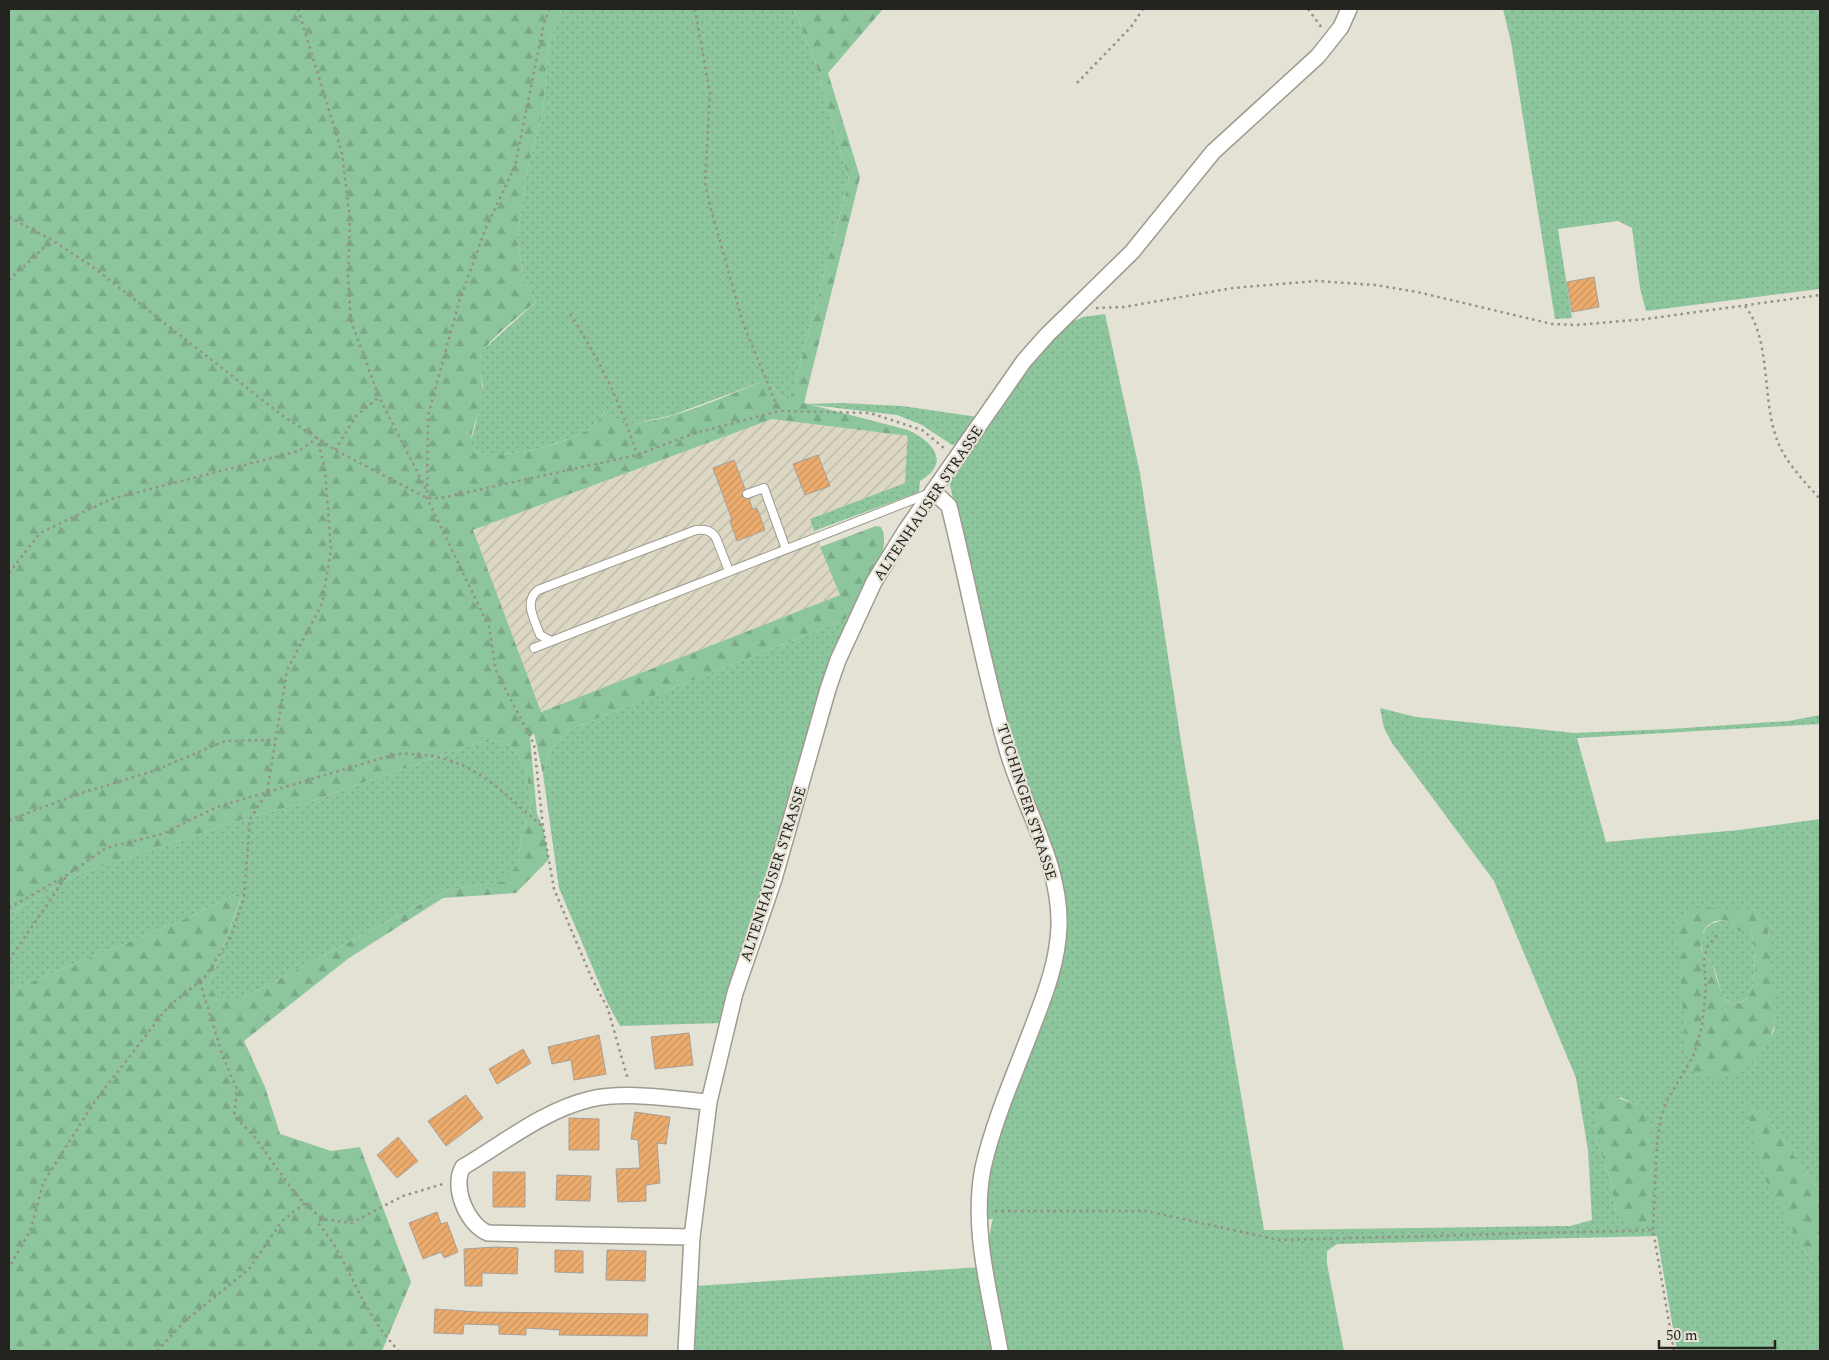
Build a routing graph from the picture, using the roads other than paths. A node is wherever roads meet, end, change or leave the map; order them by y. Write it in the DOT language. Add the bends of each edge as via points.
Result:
graph roads {
  1 [pos="1349,9"];
  2 [pos="933,491"];
  3 [pos="747,494"];
  4 [pos="786,549"];
  5 [pos="729,571"];
  6 [pos="551,641"];
  7 [pos="534,648"];
  8 [pos="709,1102"];
  9 [pos="692,1237"];
  10 [pos="686,1351"];
  11 [pos="1000,1351"];
  1 -- 2 [label="street, ALTENHAUSER STRASSE" via="1332,40 1306,68 1213,152 1152,229 1034,348"];
  2 -- 4 [label="lane"];
  2 -- 8 [label="street, ALTENHAUSER STRASSE" via="874,582 838,660 774,880 735,993"];
  2 -- 11 [label="street, TUCHINGER STRASSE" via="949,506 1005,744 1046,854 1059,912 1059,936 1049,984 994,1130 980,1184 985,1267"];
  3 -- 4 [label="lane" via="764,488"];
  4 -- 5 [label="lane"];
  5 -- 6 [label="lane"];
  5 -- 6 [label="lane" via="716,538 704,529 538,590 531,597 530,607 540,635"];
  6 -- 7 [label="lane"];
  8 -- 9 [label="street, ALTENHAUSER STRASSE"];
  8 -- 9 [label="street" via="633,1097 592,1099 554,1111 463,1167 458,1180 464,1207 473,1224 488,1232"];
  9 -- 10 [label="street, ALTENHAUSER STRASSE"];
}
